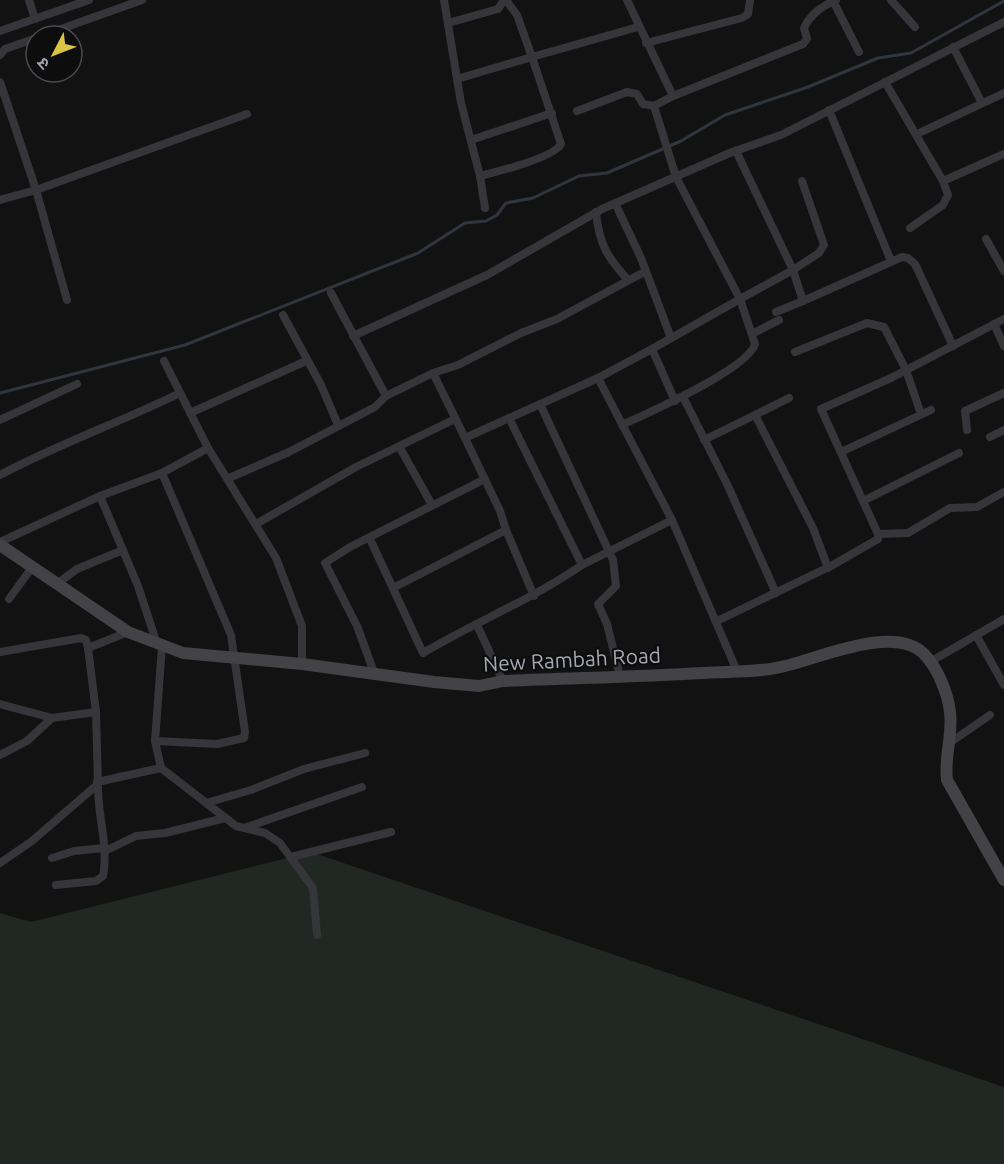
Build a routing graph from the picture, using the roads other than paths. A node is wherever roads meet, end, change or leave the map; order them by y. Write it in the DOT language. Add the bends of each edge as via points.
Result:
graph roads {
  1 [pos="29,0"];
  2 [pos="89,0"];
  3 [pos="142,0"];
  4 [pos="444,0"];
  5 [pos="505,0"];
  6 [pos="627,0"];
  7 [pos="750,0"];
  8 [pos="835,0"];
  9 [pos="891,0"];
  10 [pos="35,19"];
  11 [pos="1004,22"];
  12 [pos="448,23"];
  13 [pos="75,24"];
  14 [pos="638,27"];
  15 [pos="915,27"];
  16 [pos="0,31"];
  17 [pos="24,42"];
  18 [pos="646,44"];
  19 [pos="953,47"];
  20 [pos="859,52"];
  21 [pos="0,55"];
  22 [pos="532,57"];
  23 [pos="457,79"];
  24 [pos="885,81"];
  25 [pos="0,82"];
  26 [pos="1004,93"];
  27 [pos="673,96"];
  28 [pos="982,104"];
  29 [pos="654,106"];
  30 [pos="829,110"];
  31 [pos="577,111"];
  32 [pos="552,113"];
  33 [pos="247,114"];
  34 [pos="917,134"];
  35 [pos="471,140"];
  36 [pos="736,151"];
  37 [pos="1004,154"];
  38 [pos="480,176"];
  39 [pos="676,177"];
  40 [pos="802,181"];
  41 [pos="943,181"];
  42 [pos="36,190"];
  43 [pos="0,200"];
  44 [pos="615,203"];
  45 [pos="485,208"];
  46 [pos="596,212"];
  47 [pos="910,228"];
  48 [pos="986,239"];
  49 [pos="891,261"];
  50 [pos="793,270"];
  51 [pos="646,271"];
  52 [pos="1004,271"];
  53 [pos="628,280"];
  54 [pos="331,293"];
  55 [pos="740,299"];
  56 [pos="67,300"];
  57 [pos="803,301"];
  58 [pos="283,315"];
  59 [pos="1004,319"];
  60 [pos="994,324"];
  61 [pos="752,334"];
  62 [pos="353,336"];
  63 [pos="671,338"];
  64 [pos="953,346"];
  65 [pos="1004,346"];
  66 [pos="652,349"];
  67 [pos="795,352"];
  68 [pos="164,361"];
  69 [pos="306,361"];
  70 [pos="906,370"];
  71 [pos="433,373"];
  72 [pos="598,378"];
  73 [pos="77,384"];
  74 [pos="180,393"];
  75 [pos="1004,393"];
  76 [pos="386,396"];
  77 [pos="789,398"];
  78 [pos="679,399"];
  79 [pos="540,404"];
  80 [pos="931,410"];
  81 [pos="190,413"];
  82 [pos="921,414"];
  83 [pos="755,415"];
  84 [pos="509,418"];
  85 [pos="455,419"];
  86 [pos="0,420"];
  87 [pos="338,425"];
  88 [pos="622,425"];
  89 [pos="968,430"];
  90 [pos="1004,430"];
  91 [pos="990,437"];
  92 [pos="465,438"];
  93 [pos="704,440"];
  94 [pos="208,448"];
  95 [pos="400,448"];
  96 [pos="841,452"];
  97 [pos="959,453"];
  98 [pos="162,473"];
  99 [pos="0,475"];
  100 [pos="229,478"];
  101 [pos="485,479"];
  102 [pos="1004,492"];
  103 [pos="100,496"];
  104 [pos="863,501"];
  105 [pos="432,505"];
  106 [pos="672,520"];
  107 [pos="256,524"];
  108 [pos="506,530"];
  109 [pos="878,534"];
  110 [pos="370,539"];
  111 [pos="0,543"];
  112 [pos="123,550"];
  113 [pos="609,551"];
  114 [pos="582,565"];
  115 [pos="33,566"];
  116 [pos="828,568"];
  117 [pos="58,583"];
  118 [pos="393,588"];
  119 [pos="776,593"];
  120 [pos="534,596"];
  121 [pos="9,598"];
  122 [pos="1004,619"];
  123 [pos="717,621"];
  124 [pos="477,625"];
  125 [pos="128,632"];
  126 [pos="976,635"];
  127 [pos="160,645"];
  128 [pos="88,648"];
  129 [pos="0,652"];
  130 [pos="236,658"];
  131 [pos="930,662"];
  132 [pos="302,664"];
  133 [pos="737,671"];
  134 [pos="375,675"];
  135 [pos="620,676"];
  136 [pos="503,681"];
  137 [pos="1004,685"];
  138 [pos="0,704"];
  139 [pos="96,712"];
  140 [pos="990,715"];
  141 [pos="52,718"];
  142 [pos="155,741"];
  143 [pos="947,745"];
  144 [pos="364,753"];
  145 [pos="0,755"];
  146 [pos="161,768"];
  147 [pos="98,783"];
  148 [pos="362,787"];
  149 [pos="206,803"];
  150 [pos="225,818"];
  151 [pos="247,827"];
  152 [pos="391,832"];
  153 [pos="105,849"];
  154 [pos="291,857"];
  155 [pos="52,858"];
  156 [pos="0,863"];
  157 [pos="1004,880"];
  158 [pos="56,885"];
  159 [pos="317,935"];
  1 -- 10 [label="street"];
  2 -- 10 [label="street"];
  3 -- 13 [label="street"];
  4 -- 12 [label="street"];
  5 -- 12 [label="street" via="498,9"];
  5 -- 22 [label="street" via="517,15"];
  6 -- 14 [label="street"];
  7 -- 18 [label="street" via="748,14 742,18"];
  8 -- 20 [label="street"];
  8 -- 27 [label="street" via="807,21 807,39 803,44"];
  9 -- 15 [label="street"];
  10 -- 16 [label="street"];
  11 -- 19 [label="street"];
  12 -- 23 [label="street"];
  14 -- 18 [label="street"];
  14 -- 22 [label="street"];
  17 -- 21 [label="street"];
  18 -- 27 [label="street"];
  19 -- 24 [label="street"];
  19 -- 28 [label="street"];
  22 -- 23 [label="street"];
  22 -- 32 [label="street"];
  23 -- 35 [label="street"];
  24 -- 30 [label="street"];
  24 -- 34 [label="street"];
  25 -- 42 [label="street"];
  26 -- 28 [label="street"];
  27 -- 29 [label="street"];
  28 -- 34 [label="street"];
  29 -- 31 [label="street" via="643,104 637,94 627,92"];
  29 -- 39 [label="street"];
  30 -- 36 [label="street" via="781,135"];
  30 -- 49 [label="street"];
  32 -- 35 [label="street"];
  32 -- 38 [label="street" via="561,144 558,149"];
  33 -- 42 [label="street"];
  34 -- 41 [label="street"];
  35 -- 38 [label="street"];
  36 -- 39 [label="street"];
  36 -- 50 [label="street"];
  37 -- 41 [label="street"];
  38 -- 45 [label="street"];
  39 -- 44 [label="street"];
  39 -- 55 [label="street"];
  40 -- 50 [label="street" via="824,245 819,253"];
  41 -- 47 [label="street" via="947,202"];
  42 -- 43 [label="street"];
  42 -- 56 [label="street"];
  44 -- 46 [label="street"];
  44 -- 51 [label="street"];
  46 -- 53 [label="street" via="598,237"];
  46 -- 62 [label="street" via="487,275"];
  48 -- 52 [label="street"];
  49 -- 57 [label="street"];
  49 -- 64 [label="street" via="902,257 915,264"];
  50 -- 55 [label="street"];
  50 -- 57 [label="street"];
  51 -- 53 [label="street"];
  51 -- 63 [label="street"];
  53 -- 71 [label="street" via="557,319"];
  54 -- 62 [label="street"];
  55 -- 61 [label="street"];
  55 -- 63 [label="street"];
  57 -- 61 [label="street"];
  58 -- 69 [label="street"];
  59 -- 60 [label="street"];
  60 -- 64 [label="street"];
  60 -- 65 [label="street"];
  61 -- 78 [label="street" via="755,344 749,356"];
  62 -- 76 [label="street"];
  63 -- 66 [label="street"];
  64 -- 70 [label="street"];
  66 -- 72 [label="street"];
  66 -- 78 [label="street"];
  67 -- 70 [label="street" via="867,323 877,324 884,327"];
  68 -- 74 [label="street"];
  69 -- 81 [label="street"];
  69 -- 87 [label="street"];
  70 -- 82 [label="street"];
  70 -- 96 [label="street" via="821,409"];
  71 -- 76 [label="street"];
  71 -- 85 [label="street"];
  72 -- 79 [label="street"];
  72 -- 88 [label="street"];
  73 -- 86 [label="street"];
  74 -- 81 [label="street"];
  74 -- 99 [label="street"];
  75 -- 89 [label="street" via="965,411"];
  76 -- 87 [label="street" via="375,407"];
  77 -- 83 [label="street"];
  78 -- 88 [label="street"];
  78 -- 93 [label="street"];
  79 -- 84 [label="street"];
  79 -- 113 [label="street"];
  80 -- 82 [label="street"];
  81 -- 94 [label="street"];
  82 -- 96 [label="street"];
  83 -- 93 [label="street"];
  83 -- 116 [label="street" via="813,528"];
  84 -- 92 [label="street"];
  84 -- 114 [label="street"];
  85 -- 92 [label="street"];
  85 -- 95 [label="street"];
  87 -- 100 [label="street"];
  88 -- 106 [label="street"];
  90 -- 91 [label="street"];
  92 -- 101 [label="street"];
  93 -- 119 [label="street"];
  94 -- 98 [label="street"];
  94 -- 100 [label="street"];
  95 -- 105 [label="street"];
  95 -- 107 [label="street" via="356,467"];
  96 -- 104 [label="street"];
  97 -- 104 [label="street"];
  98 -- 103 [label="street"];
  98 -- 130 [label="street" via="208,577"];
  100 -- 107 [label="street"];
  101 -- 105 [label="street"];
  101 -- 108 [label="street"];
  102 -- 109 [label="street" via="977,507 950,508 908,533"];
  103 -- 111 [label="street"];
  103 -- 112 [label="street"];
  104 -- 109 [label="street"];
  105 -- 110 [label="street"];
  106 -- 113 [label="street"];
  106 -- 123 [label="street"];
  107 -- 132 [label="street" via="276,558 302,626"];
  108 -- 118 [label="street"];
  108 -- 120 [label="street"];
  109 -- 116 [label="street" via="874,541"];
  110 -- 118 [label="street"];
  110 -- 134 [label="street" via="325,563 357,626"];
  111 -- 115 [label="street, New Rambah Road"];
  112 -- 117 [label="street" via="77,569"];
  112 -- 127 [label="street"];
  113 -- 114 [label="street"];
  113 -- 135 [label="street" via="618,581 598,604"];
  114 -- 120 [label="street"];
  115 -- 117 [label="street, New Rambah Road"];
  115 -- 121 [label="street"];
  116 -- 119 [label="street"];
  117 -- 125 [label="street, New Rambah Road"];
  118 -- 124 [label="street" via="423,654"];
  119 -- 123 [label="street"];
  120 -- 124 [label="street"];
  122 -- 126 [label="street"];
  123 -- 133 [label="street"];
  124 -- 136 [label="street"];
  125 -- 127 [label="street, New Rambah Road"];
  125 -- 128 [label="street"];
  126 -- 131 [label="street"];
  126 -- 137 [label="street"];
  127 -- 130 [label="street, New Rambah Road" via="183,653"];
  127 -- 142 [label="street"];
  128 -- 129 [label="street" via="81,638"];
  128 -- 139 [label="street"];
  130 -- 132 [label="street, New Rambah Road"];
  130 -- 142 [label="street" via="244,738 217,744"];
  131 -- 133 [label="street, New Rambah Road" via="912,645 897,642 818,654 784,667"];
  131 -- 143 [label="street, New Rambah Road" via="950,712"];
  132 -- 134 [label="street, New Rambah Road"];
  133 -- 135 [label="street, New Rambah Road"];
  134 -- 136 [label="street, New Rambah Road" via="479,686"];
  135 -- 136 [label="street, New Rambah Road"];
  138 -- 141 [label="street"];
  139 -- 141 [label="street"];
  139 -- 147 [label="street"];
  140 -- 143 [label="street"];
  141 -- 145 [label="street" via="27,741"];
  142 -- 146 [label="street"];
  143 -- 157 [label="street, New Rambah Road" via="947,780"];
  144 -- 149 [label="street"];
  146 -- 147 [label="street"];
  146 -- 149 [label="street"];
  147 -- 153 [label="street" via="97,804"];
  147 -- 156 [label="street" via="32,841"];
  148 -- 151 [label="street"];
  149 -- 150 [label="street"];
  150 -- 151 [label="street" via="236,826"];
  150 -- 153 [label="street" via="136,836"];
  151 -- 154 [label="street" via="274,838"];
  152 -- 154 [label="street"];
  153 -- 155 [label="street" via="74,850"];
  153 -- 158 [label="street" via="99,880"];
  154 -- 159 [label="street" via="313,888"];
}
